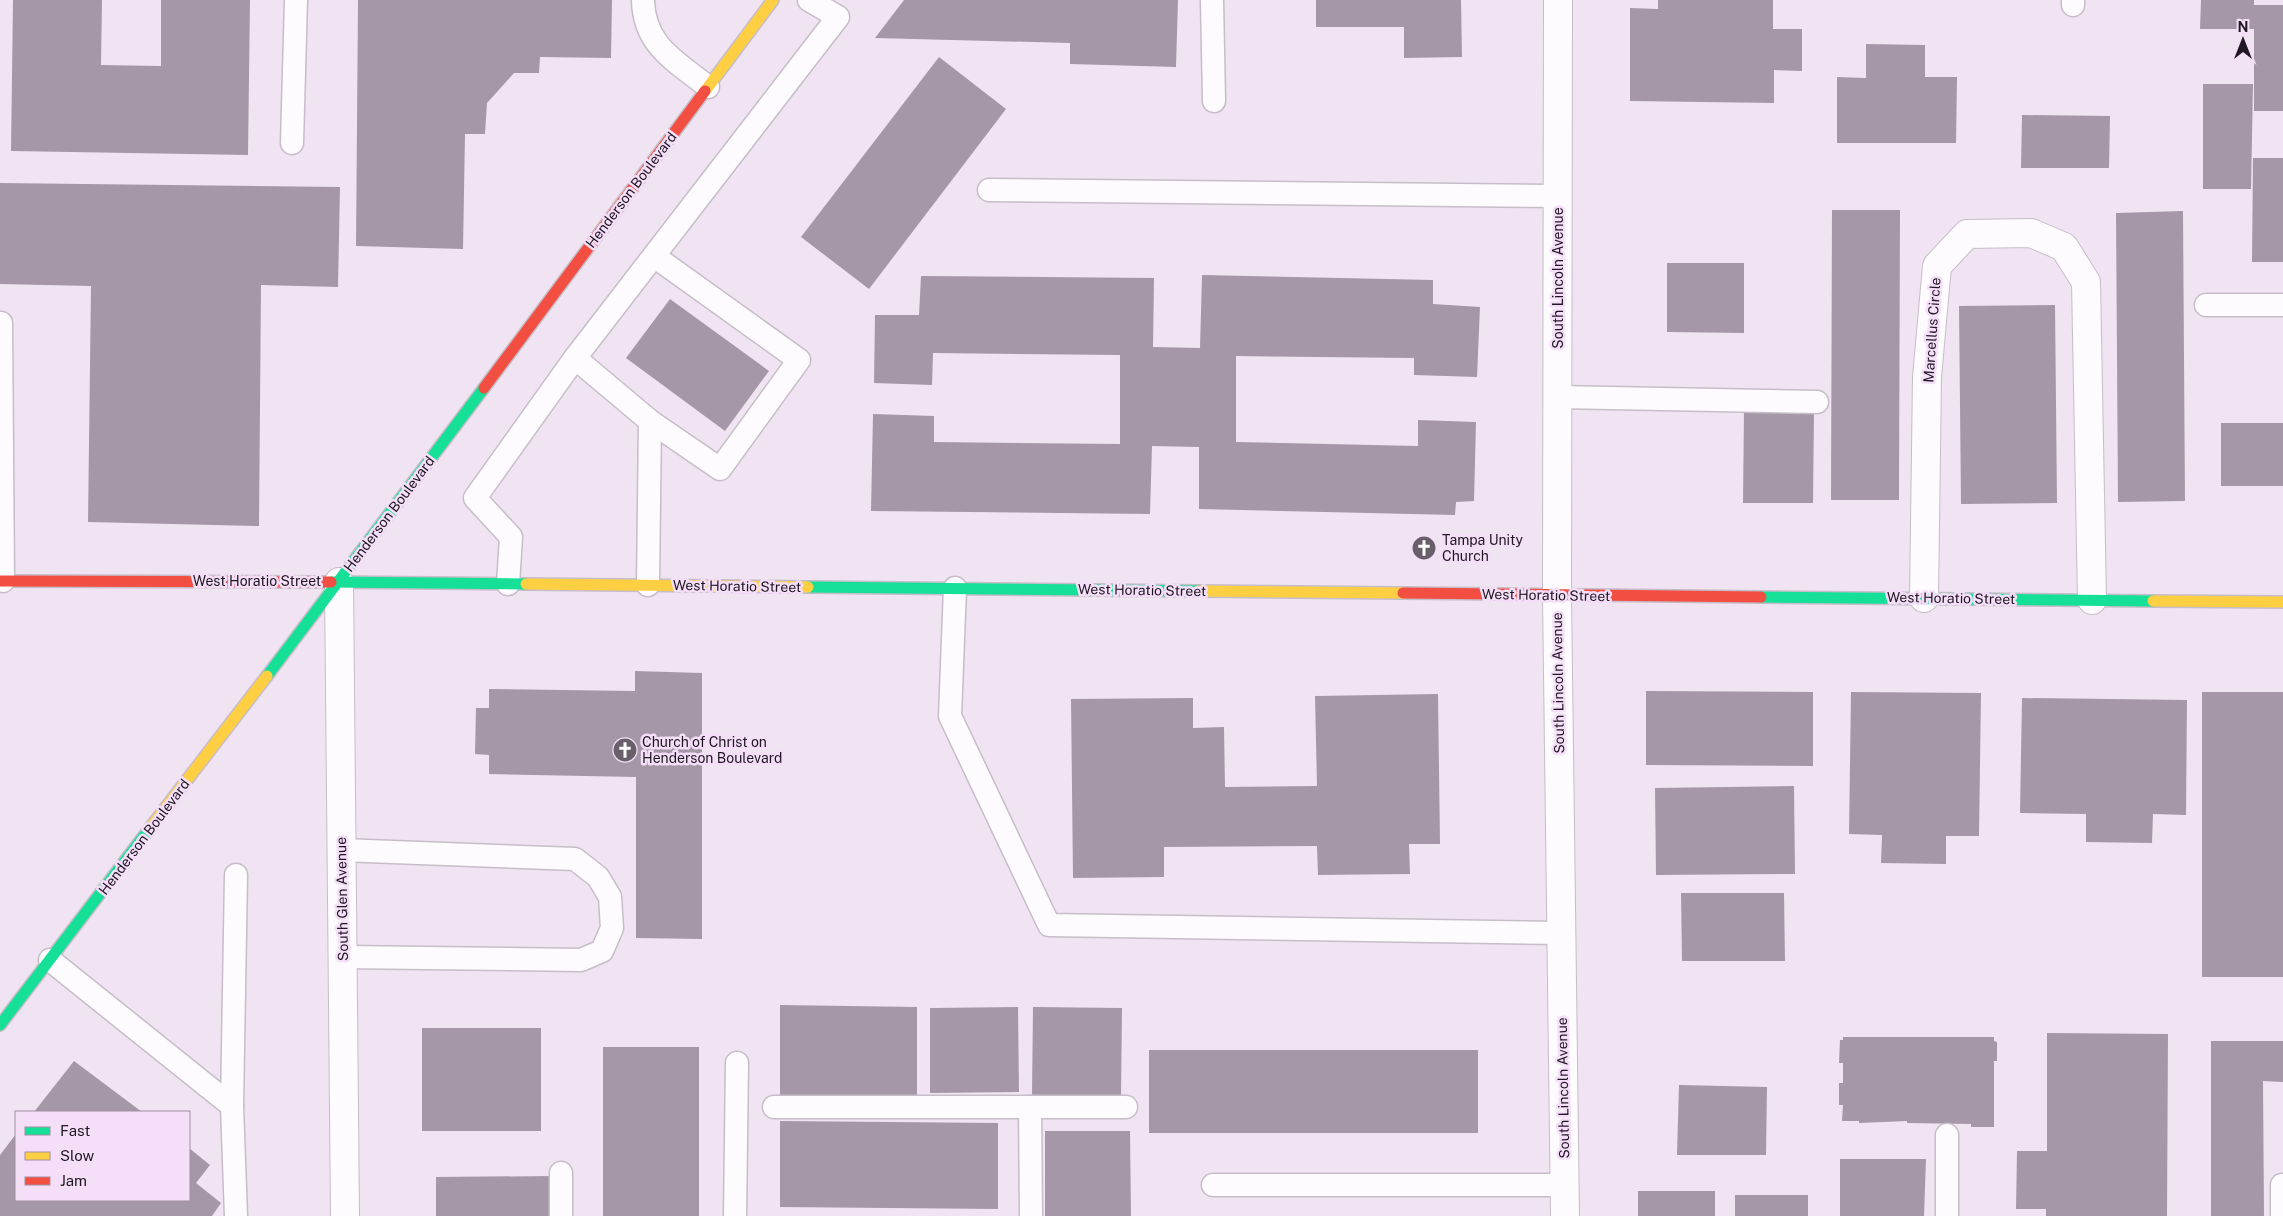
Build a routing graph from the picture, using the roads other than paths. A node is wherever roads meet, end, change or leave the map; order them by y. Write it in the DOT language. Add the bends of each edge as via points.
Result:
graph roads {
  1 [pos="296,0"];
  2 [pos="643,0"];
  3 [pos="773,0"];
  4 [pos="809,0"];
  5 [pos="1212,0"];
  6 [pos="1558,0"];
  7 [pos="708,87"];
  8 [pos="1214,101"];
  9 [pos="292,143"];
  10 [pos="989,190"];
  11 [pos="1558,196"];
  12 [pos="654,256"];
  13 [pos="2283,305"];
  14 [pos="2206,306"];
  15 [pos="1,323"];
  16 [pos="575,358"];
  17 [pos="1558,397"];
  18 [pos="1817,402"];
  19 [pos="650,421"];
  20 [pos="1,581"];
  21 [pos="339,582"];
  22 [pos="508,584"];
  23 [pos="648,585"];
  24 [pos="955,588"];
  25 [pos="1557,595"];
  26 [pos="1924,598"];
  27 [pos="2092,600"];
  28 [pos="2283,602"];
  29 [pos="341,850"];
  30 [pos="236,875"];
  31 [pos="1561,933"];
  32 [pos="343,956"];
  33 [pos="50,960"];
  34 [pos="0,1025"];
  35 [pos="737,1063"];
  36 [pos="232,1106"];
  37 [pos="774,1107"];
  38 [pos="1030,1107"];
  39 [pos="1126,1107"];
  40 [pos="1947,1135"];
  41 [pos="561,1173"];
  42 [pos="1213,1185"];
  43 [pos="1564,1185"];
  44 [pos="2282,1185"];
  45 [pos="236,1216"];
  46 [pos="345,1216"];
  47 [pos="561,1216"];
  48 [pos="735,1216"];
  49 [pos="1031,1216"];
  50 [pos="1565,1216"];
  51 [pos="1947,1216"];
  52 [pos="2282,1216"];
  1 -- 9 [label="lane"];
  2 -- 7 [label="lane" via="644,18 652,37 666,53"];
  3 -- 7 [label="street, Henderson Boulevard"];
  4 -- 12 [label="lane" via="838,17"];
  5 -- 8 [label="lane"];
  6 -- 11 [label="street, South Lincoln Avenue"];
  7 -- 21 [label="street, Henderson Boulevard"];
  10 -- 11 [label="lane"];
  11 -- 17 [label="street, South Lincoln Avenue"];
  12 -- 16 [label="lane"];
  12 -- 19 [label="lane" via="799,360 720,469"];
  13 -- 14 [label="lane"];
  15 -- 20 [label="lane"];
  16 -- 19 [label="lane"];
  16 -- 22 [label="lane" via="475,498 511,537"];
  17 -- 18 [label="lane"];
  17 -- 25 [label="street, South Lincoln Avenue"];
  19 -- 23 [label="lane"];
  20 -- 21 [label="street, West Horatio Street"];
  21 -- 22 [label="street, West Horatio Street"];
  21 -- 29 [label="street, South Glen Avenue"];
  21 -- 33 [label="street, Henderson Boulevard"];
  22 -- 23 [label="street, West Horatio Street"];
  23 -- 24 [label="street, West Horatio Street"];
  24 -- 25 [label="street, West Horatio Street"];
  24 -- 31 [label="lane" via="950,716 1049,925"];
  25 -- 26 [label="street, West Horatio Street"];
  25 -- 31 [label="street, South Lincoln Avenue"];
  26 -- 27 [label="street, West Horatio Street"];
  26 -- 27 [label="street, Marcellus Circle" via="1927,378 1937,266 1967,234 2031,233 2064,247 2086,282"];
  27 -- 28 [label="street, West Horatio Street"];
  29 -- 32 [label="street, South Glen Avenue"];
  29 -- 32 [label="lane" via="575,859 598,877 610,897 612,911 612,928 602,950 581,960"];
  30 -- 36 [label="lane"];
  31 -- 43 [label="street, South Lincoln Avenue"];
  32 -- 46 [label="street, South Glen Avenue"];
  33 -- 34 [label="street, Henderson Boulevard"];
  33 -- 36 [label="lane"];
  35 -- 48 [label="lane"];
  36 -- 45 [label="lane"];
  37 -- 38 [label="lane"];
  38 -- 39 [label="lane"];
  38 -- 49 [label="lane"];
  40 -- 51 [label="lane"];
  41 -- 47 [label="lane"];
  42 -- 43 [label="lane"];
  43 -- 50 [label="street, South Lincoln Avenue"];
  44 -- 52 [label="lane"];
}
